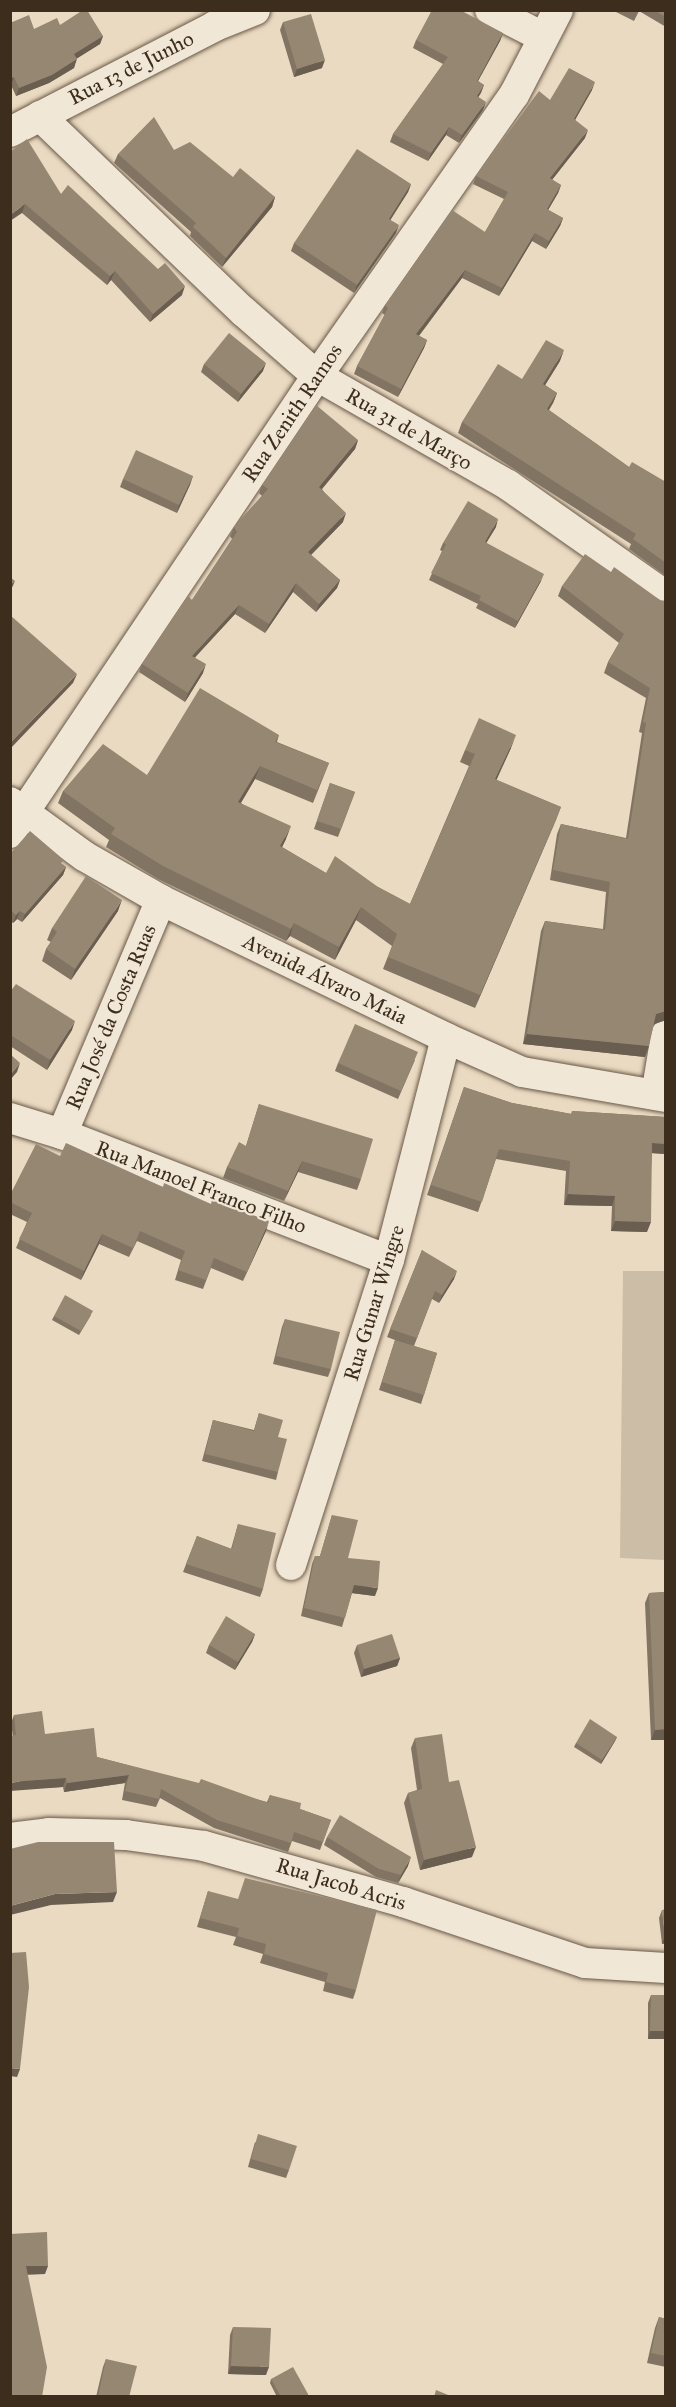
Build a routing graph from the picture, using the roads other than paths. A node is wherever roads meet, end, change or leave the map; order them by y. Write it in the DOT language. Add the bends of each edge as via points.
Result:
graph roads {
  1 [pos="255,10"];
  2 [pos="490,10"];
  3 [pos="558,10"];
  4 [pos="543,38"];
  5 [pos="40,116"];
  6 [pos="10,132"];
  7 [pos="317,376"];
  8 [pos="666,596"];
  9 [pos="14,816"];
  10 [pos="161,900"];
  11 [pos="666,1035"];
  12 [pos="446,1038"];
  13 [pos="661,1096"];
  14 [pos="10,1118"];
  15 [pos="62,1134"];
  16 [pos="389,1260"];
  17 [pos="291,1566"];
  18 [pos="10,1838"];
  19 [pos="666,1968"];
  1 -- 5 [label="street, Rua 13 de Junho" via="215,26"];
  2 -- 4 [label="street"];
  3 -- 4 [label="street, Rua Zenith Ramos"];
  4 -- 7 [label="street, Rua Zenith Ramos" via="514,95"];
  5 -- 6 [label="street, Rua 13 de Junho"];
  5 -- 7 [label="street, Rua 31 de Março" via="244,312"];
  7 -- 8 [label="street, Rua 31 de Março" via="508,485"];
  7 -- 9 [label="street, Rua Zenith Ramos"];
  9 -- 10 [label="street, Avenida Álvaro Maia"];
  10 -- 12 [label="street, Avenida Álvaro Maia"];
  10 -- 15 [label="street, Rua José da Costa Ruas"];
  11 -- 13 [label="street"];
  12 -- 13 [label="street, Avenida Álvaro Maia" via="522,1072"];
  12 -- 16 [label="street, Rua Gunar Wingre"];
  14 -- 15 [label="street, Rua Manoel Franco Filho"];
  15 -- 16 [label="street, Rua Manoel Franco Filho"];
  16 -- 17 [label="street, Rua Gunar Wingre"];
  18 -- 19 [label="street, Rua Jacob Acris" via="49,1833 126,1835 204,1845 403,1902 585,1963"];
}
